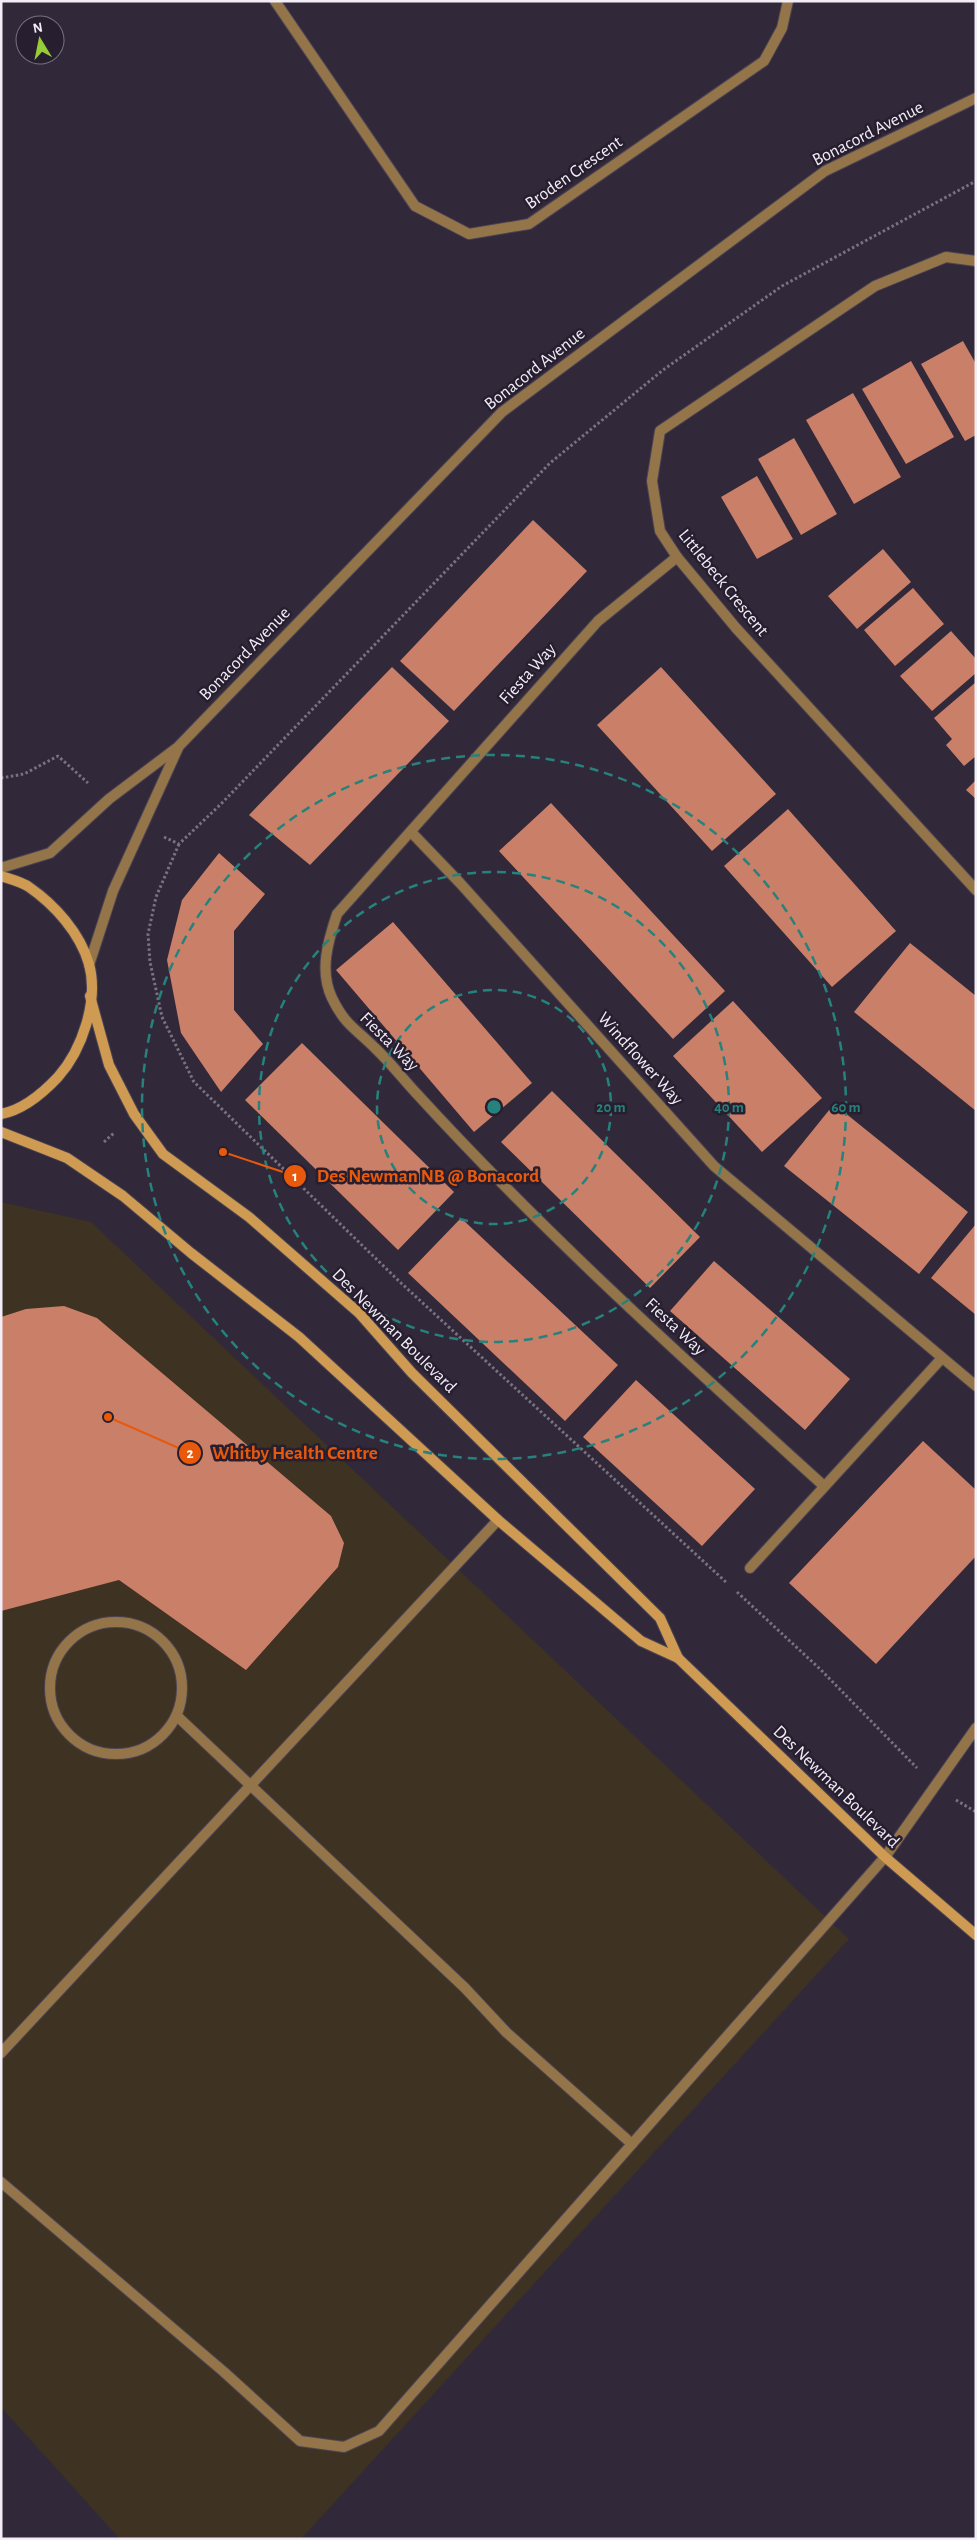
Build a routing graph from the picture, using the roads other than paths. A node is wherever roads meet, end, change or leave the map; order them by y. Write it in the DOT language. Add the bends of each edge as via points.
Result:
graph roads {
  1 [pos="275,1"];
  2 [pos="788,1"];
  3 [pos="976,98"];
  4 [pos="976,261"];
  5 [pos="677,557"];
  6 [pos="178,747"];
  7 [pos="412,833"];
  8 [pos="1,868"];
  9 [pos="1,876"];
  10 [pos="976,890"];
  11 [pos="89,964"];
  12 [pos="90,996"];
  13 [pos="1,1114"];
  14 [pos="1,1132"];
  15 [pos="942,1358"];
  16 [pos="976,1386"];
  17 [pos="824,1486"];
  18 [pos="498,1520"];
  19 [pos="750,1568"];
  20 [pos="678,1658"];
  21 [pos="177,1716"];
  22 [pos="976,1728"];
  23 [pos="251,1788"];
  24 [pos="885,1858"];
  25 [pos="976,1935"];
  26 [pos="1,2053"];
  27 [pos="632,2144"];
  28 [pos="1,2182"];
  1 -- 2 [label="street, Broden Crescent" via="415,206 469,234 529,224 764,61 782,28"];
  3 -- 6 [label="street, Bonacord Avenue" via="825,171 502,412"];
  4 -- 5 [label="street, Littlebeck Crescent" via="946,257 875,286 660,431 652,482 660,531"];
  5 -- 7 [label="street, Fiesta Way" via="598,621 517,709"];
  5 -- 10 [label="street, Littlebeck Crescent" via="736,628"];
  6 -- 8 [label="street, Bonacord Avenue" via="109,799 50,854"];
  6 -- 11 [label="street, Bonacord Avenue" via="113,891"];
  7 -- 15 [label="street, Windflower Way" via="460,882 714,1166"];
  7 -- 17 [label="street, Fiesta Way" via="337,914 326,946 326,980 331,997 348,1026 375,1047 472,1154 623,1301"];
  9 -- 11 [label="street" via="28,886 59,911"];
  11 -- 12 [label="street"];
  12 -- 13 [label="street" via="87,1025 71,1062 44,1092"];
  12 -- 20 [label="street, Des Newman Boulevard" via="109,1065 134,1114 163,1154 249,1217 359,1313 412,1373 660,1618"];
  14 -- 18 [label="street, Des Newman Boulevard" via="67,1158 123,1196 190,1254 299,1337"];
  15 -- 16 [label="street, Windflower Way"];
  15 -- 17 [label="street"];
  17 -- 19 [label="street"];
  18 -- 20 [label="street, Des Newman Boulevard" via="641,1641"];
  18 -- 23 [label="street"];
  20 -- 24 [label="street, Des Newman Boulevard"];
  21 -- 21 [label="street" via="182,1695 181,1674 173,1654 160,1637 141,1626 120,1621 84,1630 61,1649 51,1669 48,1692 54,1714 66,1733 83,1747 104,1754 127,1754 153,1743"];
  21 -- 23 [label="street"];
  22 -- 24 [label="street"];
  23 -- 26 [label="street"];
  23 -- 27 [label="street" via="465,1988 506,2032"];
  24 -- 25 [label="street, Des Newman Boulevard"];
  24 -- 27 [label="street"];
  27 -- 28 [label="street" via="379,2431 344,2447 300,2441"];
}
